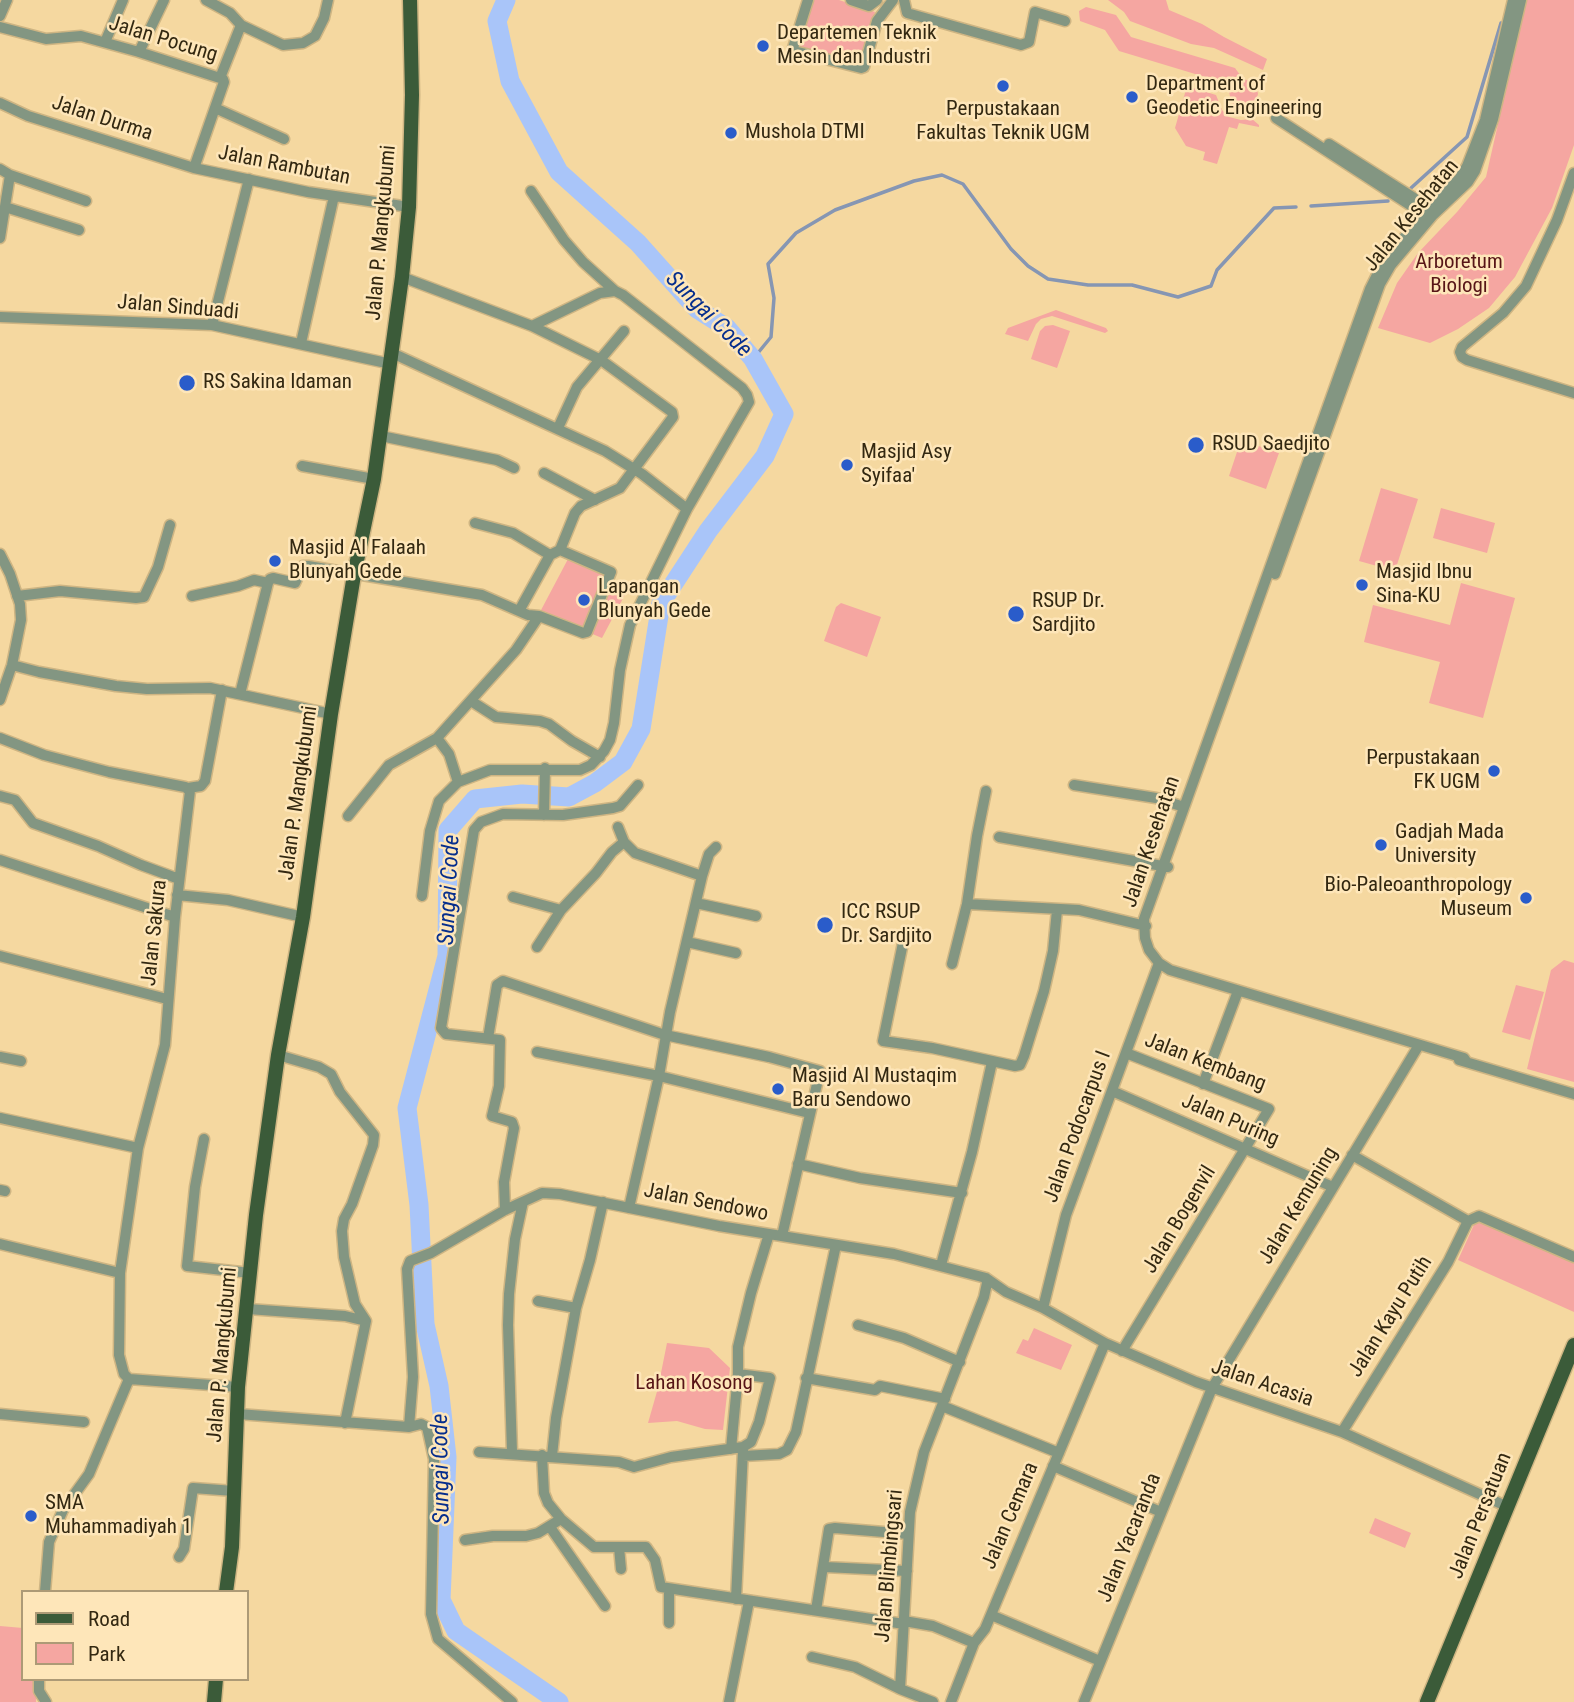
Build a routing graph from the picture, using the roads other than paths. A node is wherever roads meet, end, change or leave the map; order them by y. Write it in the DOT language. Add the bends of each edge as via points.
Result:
graph roads {
  1 [pos="7,0"];
  2 [pos="122,0"];
  3 [pos="164,0"];
  4 [pos="206,0"];
  5 [pos="235,0"];
  6 [pos="328,0"];
  7 [pos="410,0"];
  8 [pos="807,0"];
  9 [pos="851,0"];
  10 [pos="877,0"];
  11 [pos="893,0"];
  12 [pos="904,0"];
  13 [pos="1513,0"];
  14 [pos="1521,0"];
  15 [pos="230,13"];
  16 [pos="0,16"];
  17 [pos="1065,21"];
  18 [pos="240,25"];
  19 [pos="0,27"];
  20 [pos="105,42"];
  21 [pos="139,52"];
  22 [pos="220,78"];
  23 [pos="0,103"];
  24 [pos="215,108"];
  25 [pos="1276,118"];
  26 [pos="284,139"];
  27 [pos="194,168"];
  28 [pos="5,172"];
  29 [pos="1574,173"];
  30 [pos="249,179"];
  31 [pos="531,191"];
  32 [pos="334,196"];
  33 [pos="86,201"];
  34 [pos="5,207"];
  35 [pos="409,207"];
  36 [pos="1430,213"];
  37 [pos="79,230"];
  38 [pos="0,239"];
  39 [pos="402,277"];
  40 [pos="615,292"];
  41 [pos="0,317"];
  42 [pos="212,326"];
  43 [pos="532,326"];
  44 [pos="624,331"];
  45 [pos="301,344"];
  46 [pos="392,359"];
  47 [pos="601,360"];
  48 [pos="1574,393"];
  49 [pos="558,428"];
  50 [pos="381,436"];
  51 [pos="303,467"];
  52 [pos="514,468"];
  53 [pos="634,469"];
  54 [pos="544,473"];
  55 [pos="374,479"];
  56 [pos="595,500"];
  57 [pos="687,509"];
  58 [pos="475,523"];
  59 [pos="170,525"];
  60 [pos="555,552"];
  61 [pos="0,554"];
  62 [pos="5,573"];
  63 [pos="354,575"];
  64 [pos="268,583"];
  65 [pos="17,596"];
  66 [pos="192,596"];
  67 [pos="519,611"];
  68 [pos="539,616"];
  69 [pos="12,665"];
  70 [pos="222,690"];
  71 [pos="240,694"];
  72 [pos="0,700"];
  73 [pos="471,701"];
  74 [pos="331,714"];
  75 [pos="0,738"];
  76 [pos="437,738"];
  77 [pos="1208,748"];
  78 [pos="600,757"];
  79 [pos="545,772"];
  80 [pos="458,782"];
  81 [pos="638,785"];
  82 [pos="1073,785"];
  83 [pos="188,788"];
  84 [pos="986,791"];
  85 [pos="0,796"];
  86 [pos="1184,807"];
  87 [pos="544,812"];
  88 [pos="348,816"];
  89 [pos="618,827"];
  90 [pos="999,837"];
  91 [pos="624,842"];
  92 [pos="1175,842"];
  93 [pos="716,847"];
  94 [pos="0,860"];
  95 [pos="1166,867"];
  96 [pos="702,876"];
  97 [pos="179,879"];
  98 [pos="177,895"];
  99 [pos="422,896"];
  100 [pos="513,897"];
  101 [pos="696,903"];
  102 [pos="967,904"];
  103 [pos="561,910"];
  104 [pos="1057,910"];
  105 [pos="303,916"];
  106 [pos="756,916"];
  107 [pos="175,917"];
  108 [pos="1146,926"];
  109 [pos="905,933"];
  110 [pos="687,942"];
  111 [pos="537,947"];
  112 [pos="736,953"];
  113 [pos="0,956"];
  114 [pos="952,964"];
  115 [pos="1159,964"];
  116 [pos="1238,991"];
  117 [pos="163,999"];
  118 [pos="666,1035"];
  119 [pos="488,1038"];
  120 [pos="1418,1046"];
  121 [pos="537,1052"];
  122 [pos="1126,1053"];
  123 [pos="278,1055"];
  124 [pos="0,1056"];
  125 [pos="20,1061"];
  126 [pos="992,1062"];
  127 [pos="659,1076"];
  128 [pos="1203,1084"];
  129 [pos="1112,1091"];
  130 [pos="1574,1094"];
  131 [pos="1269,1109"];
  132 [pos="809,1113"];
  133 [pos="0,1118"];
  134 [pos="204,1139"];
  135 [pos="138,1148"];
  136 [pos="1247,1149"];
  137 [pos="1352,1155"];
  138 [pos="798,1164"];
  139 [pos="1333,1187"];
  140 [pos="962,1193"];
  141 [pos="523,1202"];
  142 [pos="603,1202"];
  143 [pos="629,1208"];
  144 [pos="505,1210"];
  145 [pos="1468,1221"];
  146 [pos="769,1234"];
  147 [pos="782,1236"];
  148 [pos="0,1244"];
  149 [pos="836,1245"];
  150 [pos="1574,1257"];
  151 [pos="941,1265"];
  152 [pos="120,1273"];
  153 [pos="250,1273"];
  154 [pos="986,1278"];
  155 [pos="1006,1292"];
  156 [pos="984,1297"];
  157 [pos="538,1301"];
  158 [pos="576,1308"];
  159 [pos="1043,1308"];
  160 [pos="248,1309"];
  161 [pos="366,1321"];
  162 [pos="858,1325"];
  163 [pos="1105,1343"];
  164 [pos="1574,1345"];
  165 [pos="1122,1351"];
  166 [pos="960,1362"];
  167 [pos="738,1374"];
  168 [pos="806,1378"];
  169 [pos="129,1379"];
  170 [pos="238,1387"];
  171 [pos="1212,1388"];
  172 [pos="943,1402"];
  173 [pos="0,1414"];
  174 [pos="238,1414"];
  175 [pos="84,1422"];
  176 [pos="345,1423"];
  177 [pos="409,1427"];
  178 [pos="1342,1432"];
  179 [pos="731,1449"];
  180 [pos="479,1451"];
  181 [pos="512,1452"];
  182 [pos="743,1452"];
  183 [pos="1059,1453"];
  184 [pos="547,1455"];
  185 [pos="1053,1466"];
  186 [pos="234,1491"];
  187 [pos="1508,1507"];
  188 [pos="1161,1511"];
  189 [pos="561,1519"];
  190 [pos="550,1527"];
  191 [pos="908,1534"];
  192 [pos="465,1540"];
  193 [pos="619,1547"];
  194 [pos="179,1557"];
  195 [pos="825,1567"];
  196 [pos="621,1569"];
  197 [pos="907,1571"];
  198 [pos="45,1590"];
  199 [pos="226,1590"];
  200 [pos="669,1590"];
  201 [pos="736,1599"];
  202 [pos="749,1601"];
  203 [pos="605,1606"];
  204 [pos="816,1610"];
  205 [pos="991,1615"];
  206 [pos="904,1622"];
  207 [pos="669,1623"];
  208 [pos="974,1643"];
  209 [pos="811,1657"];
  210 [pos="1100,1661"];
  211 [pos="39,1681"];
  212 [pos="216,1681"];
  213 [pos="900,1689"];
  214 [pos="46,1702"];
  215 [pos="214,1702"];
  216 [pos="512,1702"];
  217 [pos="729,1702"];
  218 [pos="933,1702"];
  219 [pos="951,1702"];
  220 [pos="1084,1702"];
  221 [pos="1427,1702"];
  1 -- 16 [label="street"];
  2 -- 20 [label="street"];
  3 -- 21 [label="street"];
  4 -- 15 [label="street"];
  5 -- 15 [label="street"];
  6 -- 18 [label="street" via="315,36 303,43 283,45"];
  7 -- 35 [label="main road, Jalan P. Mangkubumi"];
  8 -- 11 [label="street" via="794,51 861,68 877,21"];
  9 -- 10 [label="street" via="869,6"];
  12 -- 17 [label="street" via="907,13 1021,45 1029,42 1035,12"];
  13 -- 36 [label="street, Jalan Kesehatan" via="1485,120 1467,166"];
  14 -- 36 [label="street, Jalan Kesehatan" via="1493,119 1475,171"];
  15 -- 18 [label="street"];
  18 -- 22 [label="street"];
  19 -- 20 [label="street, Jalan Pocung" via="41,38 80,36"];
  20 -- 21 [label="street, Jalan Pocung"];
  21 -- 22 [label="street, Jalan Pocung"];
  22 -- 24 [label="street, Jalan Pocung" via="224,82"];
  23 -- 27 [label="street, Jalan Durma"];
  24 -- 26 [label="street"];
  24 -- 27 [label="street, Jalan Pocung"];
  25 -- 36 [label="street"];
  27 -- 30 [label="street, Jalan Rambutan"];
  28 -- 33 [label="street"];
  28 -- 34 [label="street"];
  29 -- 48 [label="street" via="1528,283 1461,353 1468,360"];
  30 -- 32 [label="street, Jalan Rambutan"];
  30 -- 42 [label="street"];
  31 -- 40 [label="street" via="570,247"];
  32 -- 35 [label="street, Jalan Rambutan"];
  32 -- 45 [label="street"];
  34 -- 37 [label="street"];
  34 -- 38 [label="street"];
  35 -- 39 [label="main road, Jalan P. Mangkubumi"];
  36 -- 77 [label="street, Jalan Kesehatan" via="1376,274"];
  39 -- 43 [label="street"];
  39 -- 46 [label="main road, Jalan P. Mangkubumi"];
  40 -- 43 [label="street" via="600,293"];
  40 -- 57 [label="street" via="747,395 746,409"];
  41 -- 42 [label="street, Jalan Sinduadi"];
  42 -- 45 [label="street, Jalan Sinduadi"];
  43 -- 47 [label="street"];
  44 -- 47 [label="street"];
  45 -- 46 [label="street, Jalan Sinduadi"];
  46 -- 49 [label="street, Jalan Sinduadi"];
  46 -- 50 [label="main road, Jalan P. Mangkubumi"];
  47 -- 49 [label="street" via="577,387"];
  47 -- 53 [label="street" via="673,417"];
  49 -- 53 [label="street, Jalan Sinduadi"];
  50 -- 52 [label="street" via="497,460"];
  50 -- 55 [label="main road, Jalan P. Mangkubumi"];
  51 -- 55 [label="street"];
  53 -- 56 [label="street" via="620,488"];
  53 -- 57 [label="street, Jalan Sinduadi"];
  54 -- 56 [label="street"];
  55 -- 63 [label="main road, Jalan P. Mangkubumi"];
  56 -- 60 [label="street" via="575,513"];
  57 -- 78 [label="street" via="630,625 614,723"];
  58 -- 60 [label="street" via="513,533"];
  59 -- 65 [label="street" via="144,597 60,592"];
  60 -- 67 [label="street"];
  60 -- 68 [label="street" via="611,572 587,632"];
  61 -- 62 [label="street"];
  62 -- 65 [label="street"];
  63 -- 64 [label="street" via="303,566 295,583 274,578"];
  63 -- 67 [label="street" via="482,594"];
  63 -- 74 [label="main road, Jalan P. Mangkubumi"];
  64 -- 66 [label="street" via="254,580"];
  64 -- 71 [label="street"];
  65 -- 69 [label="street" via="21,620"];
  67 -- 68 [label="street"];
  68 -- 73 [label="street"];
  69 -- 70 [label="street" via="116,686"];
  69 -- 72 [label="street"];
  70 -- 71 [label="street"];
  70 -- 83 [label="street" via="205,782"];
  71 -- 74 [label="street"];
  73 -- 76 [label="street"];
  73 -- 78 [label="street" via="496,717 549,724"];
  74 -- 105 [label="main road, Jalan P. Mangkubumi"];
  75 -- 83 [label="street" via="44,755"];
  76 -- 80 [label="street" via="449,754"];
  76 -- 88 [label="street" via="389,765"];
  77 -- 86 [label="street, Jalan Kesehatan"];
  77 -- 92 [label="street, Jalan Kesehatan"];
  78 -- 79 [label="street" via="580,770"];
  79 -- 80 [label="street" via="489,769"];
  79 -- 87 [label="street"];
  80 -- 99 [label="street" via="439,801 430,831"];
  81 -- 87 [label="street" via="620,806 579,814"];
  82 -- 86 [label="street"];
  83 -- 97 [label="street, Jalan Sakura"];
  84 -- 102 [label="street"];
  85 -- 97 [label="street" via="15,800 35,824"];
  86 -- 92 [label="street, Jalan Kesehatan"];
  87 -- 119 [label="street" via="489,818 476,826 470,842 441,1028 446,1034"];
  89 -- 91 [label="street"];
  90 -- 95 [label="street"];
  91 -- 96 [label="street" via="635,853"];
  91 -- 103 [label="street"];
  92 -- 95 [label="street, Jalan Kesehatan"];
  93 -- 96 [label="street"];
  94 -- 107 [label="street"];
  95 -- 108 [label="street, Jalan Kesehatan" via="1144,919"];
  96 -- 101 [label="street"];
  97 -- 98 [label="street, Jalan Sakura"];
  98 -- 105 [label="street"];
  98 -- 107 [label="street, Jalan Sakura"];
  100 -- 103 [label="street"];
  101 -- 106 [label="street"];
  101 -- 110 [label="street"];
  102 -- 104 [label="street"];
  102 -- 114 [label="street"];
  103 -- 111 [label="street"];
  104 -- 108 [label="street" via="1079,910"];
  104 -- 126 [label="street" via="1050,964 1022,1061 1015,1066"];
  105 -- 123 [label="main road, Jalan P. Mangkubumi"];
  107 -- 135 [label="street, Jalan Sakura" via="165,1045"];
  108 -- 115 [label="street" via="1146,944"];
  109 -- 126 [label="street" via="883,1041"];
  110 -- 112 [label="street"];
  110 -- 118 [label="street"];
  113 -- 117 [label="street"];
  115 -- 116 [label="street"];
  115 -- 122 [label="street, Jalan Podocarpus I"];
  116 -- 120 [label="street"];
  116 -- 128 [label="street"];
  118 -- 119 [label="street" via="503,981 497,985"];
  118 -- 127 [label="street"];
  118 -- 132 [label="street" via="820,1071"];
  119 -- 144 [label="street" via="500,1040 499,1086 492,1116 512,1122 514,1128"];
  120 -- 130 [label="street"];
  120 -- 137 [label="street, Jalan Kemuning"];
  121 -- 127 [label="street"];
  122 -- 128 [label="street, Jalan Kembang"];
  122 -- 129 [label="street, Jalan Podocarpus I"];
  123 -- 153 [label="main road, Jalan P. Mangkubumi"];
  123 -- 161 [label="street" via="331,1074 374,1135 342,1231 355,1304"];
  124 -- 125 [label="street"];
  126 -- 140 [label="street"];
  127 -- 132 [label="street"];
  127 -- 143 [label="street"];
  128 -- 131 [label="street, Jalan Kembang"];
  129 -- 136 [label="street, Jalan Puring"];
  129 -- 159 [label="street, Jalan Podocarpus I" via="1066,1214"];
  131 -- 136 [label="street, Jalan Bogenvil"];
  132 -- 138 [label="street"];
  133 -- 135 [label="street"];
  134 -- 153 [label="street" via="187,1266"];
  135 -- 152 [label="street, Jalan Sakura"];
  136 -- 139 [label="street, Jalan Puring"];
  136 -- 165 [label="street, Jalan Bogenvil"];
  137 -- 139 [label="street, Jalan Kemuning"];
  137 -- 145 [label="street"];
  138 -- 140 [label="street"];
  138 -- 147 [label="street"];
  139 -- 171 [label="street, Jalan Kemuning"];
  140 -- 151 [label="street"];
  141 -- 142 [label="street, Jalan Sendowo" via="542,1193"];
  141 -- 144 [label="street, Jalan Sendowo"];
  141 -- 181 [label="street" via="509,1294"];
  142 -- 143 [label="street, Jalan Sendowo"];
  142 -- 158 [label="street"];
  143 -- 146 [label="street, Jalan Sendowo"];
  144 -- 177 [label="street, Jalan Sendowo" via="410,1261 413,1377"];
  145 -- 150 [label="street" via="1479,1216"];
  145 -- 178 [label="street, Jalan Kayu Putih" via="1448,1262"];
  146 -- 147 [label="street, Jalan Sendowo"];
  146 -- 167 [label="street" via="738,1347"];
  147 -- 149 [label="street, Jalan Sendowo"];
  148 -- 152 [label="street"];
  149 -- 151 [label="street, Jalan Sendowo"];
  149 -- 168 [label="street"];
  151 -- 154 [label="street, Jalan Sendowo"];
  152 -- 169 [label="street, Jalan Sakura" via="118,1355"];
  153 -- 160 [label="main road, Jalan P. Mangkubumi"];
  154 -- 155 [label="street, Jalan Sendowo"];
  154 -- 156 [label="street, Jalan Blimbingsari"];
  155 -- 156 [label="street"];
  155 -- 159 [label="street, Jalan Acasia"];
  156 -- 166 [label="street, Jalan Blimbingsari"];
  157 -- 158 [label="street"];
  158 -- 184 [label="street"];
  159 -- 163 [label="street, Jalan Acasia"];
  160 -- 161 [label="street"];
  160 -- 170 [label="main road, Jalan P. Mangkubumi"];
  161 -- 176 [label="street"];
  162 -- 166 [label="street" via="905,1338"];
  163 -- 165 [label="street, Jalan Acasia"];
  163 -- 183 [label="street, Jalan Cemara"];
  164 -- 187 [label="main road, Jalan Persatuan"];
  165 -- 171 [label="street, Jalan Acasia"];
  166 -- 172 [label="street, Jalan Blimbingsari"];
  167 -- 179 [label="street"];
  167 -- 182 [label="street" via="770,1378 759,1422"];
  168 -- 172 [label="street" via="875,1390 880,1386"];
  168 -- 182 [label="street" via="788,1450 779,1454"];
  169 -- 170 [label="street"];
  169 -- 198 [label="street" via="89,1474 49,1542"];
  170 -- 174 [label="main road, Jalan P. Mangkubumi"];
  171 -- 178 [label="street, Jalan Acasia"];
  171 -- 188 [label="street, Jalan Yacaranda"];
  172 -- 183 [label="street"];
  172 -- 191 [label="street, Jalan Blimbingsari" via="917,1477"];
  173 -- 175 [label="street"];
  174 -- 176 [label="street"];
  174 -- 186 [label="main road, Jalan P. Mangkubumi"];
  176 -- 177 [label="street"];
  177 -- 216 [label="street" via="427,1427 434,1459 431,1614 438,1639"];
  178 -- 187 [label="street, Jalan Acasia"];
  179 -- 182 [label="street"];
  179 -- 184 [label="street" via="634,1467"];
  180 -- 181 [label="street"];
  181 -- 184 [label="street"];
  182 -- 201 [label="street"];
  183 -- 185 [label="street, Jalan Cemara"];
  184 -- 189 [label="street" via="544,1493"];
  185 -- 188 [label="street"];
  185 -- 205 [label="street, Jalan Cemara"];
  186 -- 194 [label="street" via="193,1488"];
  186 -- 199 [label="main road, Jalan P. Mangkubumi"];
  187 -- 221 [label="main road, Jalan Persatuan"];
  188 -- 210 [label="street, Jalan Yacaranda"];
  189 -- 190 [label="street"];
  189 -- 193 [label="street" via="594,1547"];
  190 -- 192 [label="street" via="526,1536"];
  190 -- 203 [label="street"];
  191 -- 195 [label="street" via="831,1528"];
  191 -- 197 [label="street, Jalan Blimbingsari"];
  193 -- 196 [label="street"];
  193 -- 200 [label="street" via="646,1547 655,1560 661,1587"];
  195 -- 197 [label="street"];
  195 -- 204 [label="street"];
  197 -- 206 [label="street, Jalan Blimbingsari"];
  200 -- 201 [label="street"];
  200 -- 207 [label="street"];
  201 -- 202 [label="street"];
  202 -- 204 [label="street"];
  202 -- 217 [label="street"];
  204 -- 206 [label="street"];
  205 -- 208 [label="street, Jalan Cemara"];
  205 -- 210 [label="street"];
  206 -- 208 [label="street" via="933,1626"];
  206 -- 213 [label="street, Jalan Blimbingsari"];
  208 -- 219 [label="street, Jalan Cemara"];
  209 -- 213 [label="street" via="855,1667"];
  210 -- 220 [label="street, Jalan Yacaranda"];
  211 -- 214 [label="street"];
  212 -- 215 [label="main road"];
  213 -- 218 [label="street"];
}
